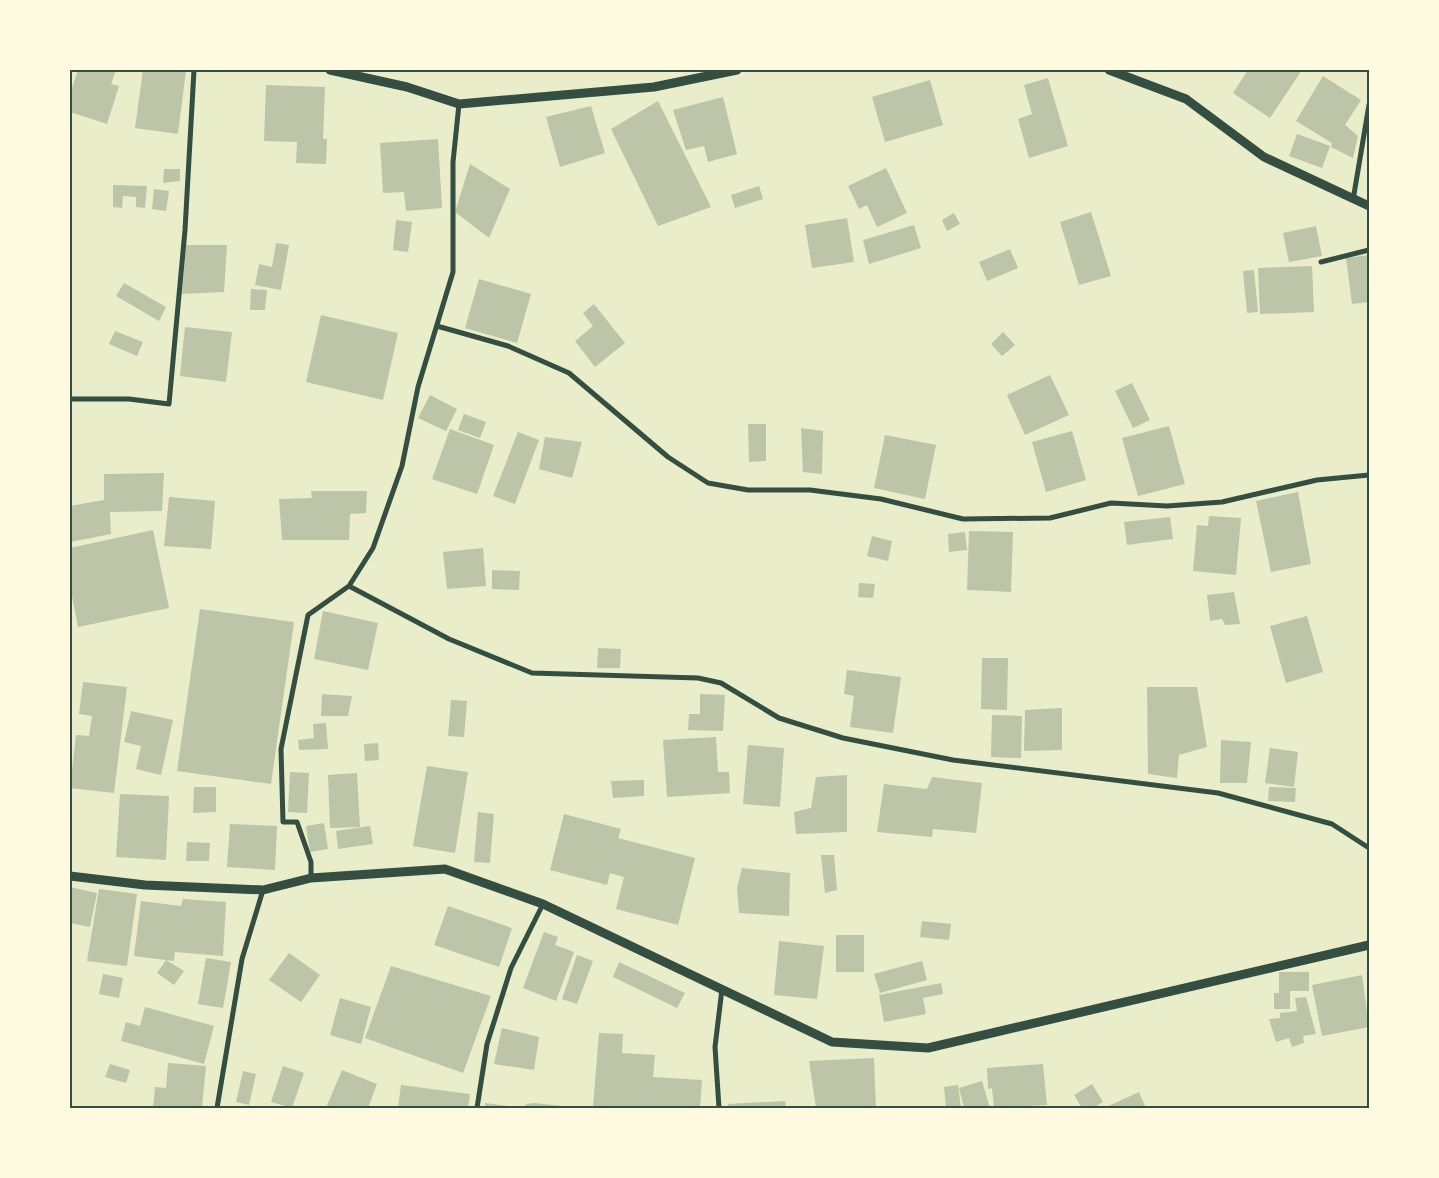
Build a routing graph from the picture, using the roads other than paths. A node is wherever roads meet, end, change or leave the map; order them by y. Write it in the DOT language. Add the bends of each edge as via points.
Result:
graph roads {
  1 [pos="194,70"];
  2 [pos="330,70"];
  3 [pos="737,70"];
  4 [pos="1109,70"];
  5 [pos="459,104"];
  6 [pos="1369,105"];
  7 [pos="1353,201"];
  8 [pos="1369,206"];
  9 [pos="1369,250"];
  10 [pos="1321,262"];
  11 [pos="437,326"];
  12 [pos="70,399"];
  13 [pos="1369,475"];
  14 [pos="349,586"];
  15 [pos="1369,848"];
  16 [pos="70,876"];
  17 [pos="311,878"];
  18 [pos="263,890"];
  19 [pos="543,904"];
  20 [pos="1369,945"];
  21 [pos="722,988"];
  22 [pos="217,1108"];
  23 [pos="477,1108"];
  24 [pos="719,1108"];
  1 -- 12 [label="street" via="185,230 169,404 129,399"];
  2 -- 5 [label="street" via="407,87"];
  3 -- 5 [label="street" via="654,87"];
  4 -- 7 [label="street" via="1186,100 1264,157"];
  5 -- 11 [label="street" via="453,162 453,272"];
  6 -- 7 [label="street"];
  7 -- 8 [label="street"];
  9 -- 10 [label="street"];
  11 -- 13 [label="street" via="508,346 568,373 668,457 708,483 748,490 810,490 880,499 963,520 1050,518 1111,503 1167,506 1222,502 1317,480"];
  11 -- 14 [label="street" via="418,387 402,466 373,548"];
  14 -- 15 [label="street" via="448,639 532,673 698,678 721,683 779,718 844,738 954,760 1218,793 1332,824"];
  14 -- 17 [label="street" via="308,615 281,749 283,822 297,822 310,862"];
  16 -- 18 [label="street" via="145,885"];
  17 -- 18 [label="street"];
  17 -- 19 [label="street" via="445,868"];
  18 -- 22 [label="street" via="242,959"];
  19 -- 21 [label="street"];
  19 -- 23 [label="street" via="511,968 487,1044"];
  20 -- 21 [label="street" via="928,1048 832,1042"];
  21 -- 24 [label="street" via="715,1047"];
}
